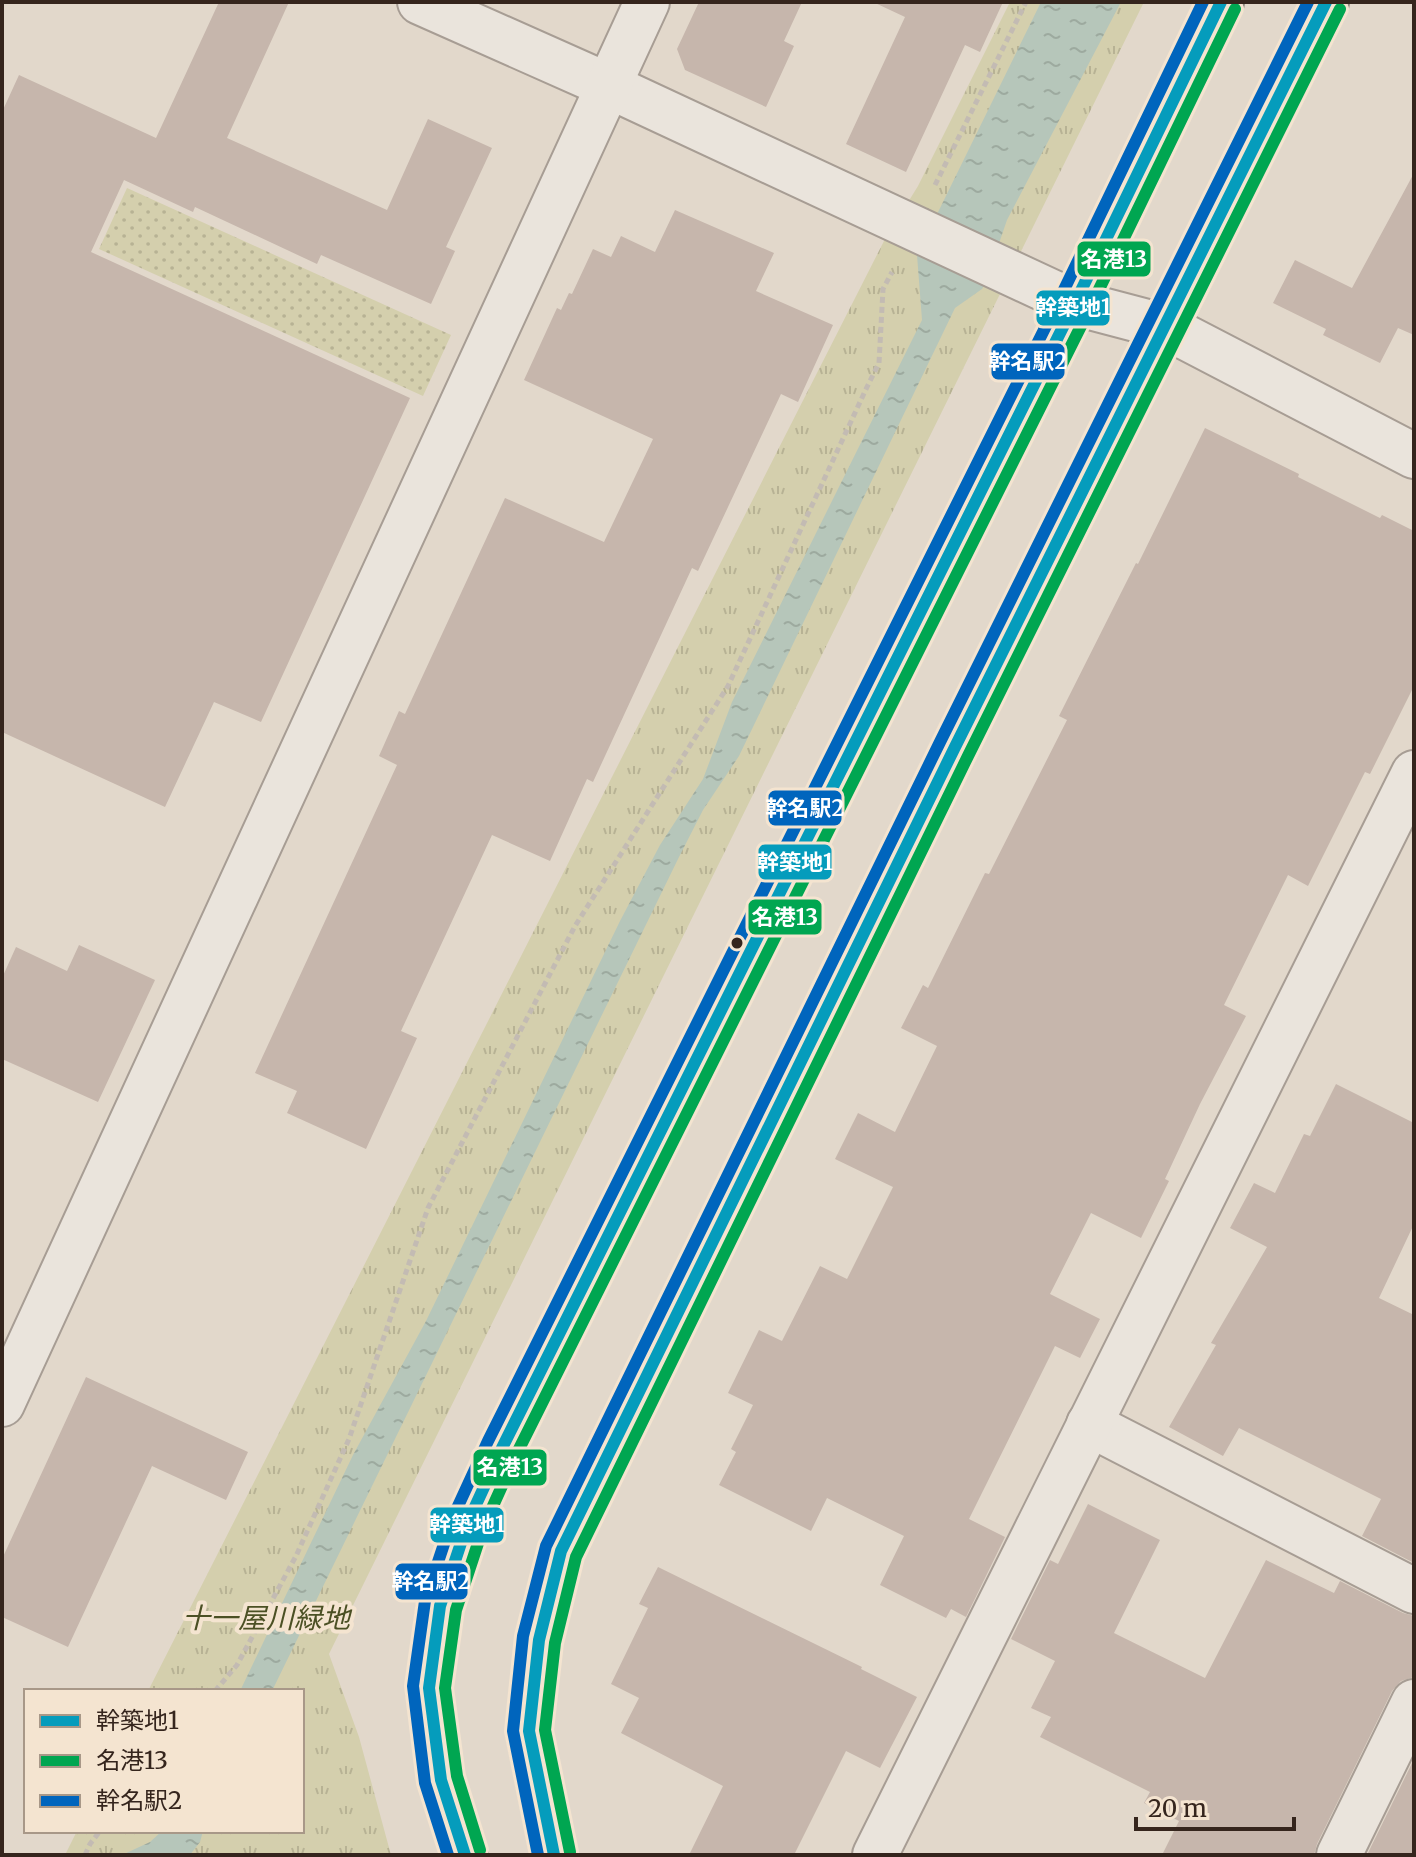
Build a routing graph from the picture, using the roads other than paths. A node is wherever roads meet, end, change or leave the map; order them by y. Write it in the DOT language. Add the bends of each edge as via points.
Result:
graph roads {
  1 [pos="420,2"];
  2 [pos="647,2"];
  3 [pos="1221,2"];
  4 [pos="1326,2"];
  5 [pos="609,86"];
  6 [pos="1075,303"];
  7 [pos="1166,327"];
  8 [pos="1414,456"];
  9 [pos="1414,773"];
  10 [pos="2,1404"];
  11 [pos="1089,1424"];
  12 [pos="1414,1591"];
  13 [pos="1414,1702"];
  14 [pos="465,1855"];
  15 [pos="554,1855"];
  16 [pos="875,1855"];
  17 [pos="1339,1855"];
  1 -- 5 [label="street"];
  2 -- 5 [label="street"];
  3 -- 6 [label="main road"];
  4 -- 7 [label="main road"];
  5 -- 6 [label="street"];
  5 -- 10 [label="street"];
  6 -- 7 [label="street"];
  6 -- 14 [label="main road" via="468,1522 440,1606 429,1688 441,1780"];
  7 -- 8 [label="street"];
  7 -- 15 [label="main road" via="561,1551 539,1640 529,1731"];
  9 -- 11 [label="street"];
  11 -- 12 [label="street"];
  11 -- 16 [label="street"];
  13 -- 17 [label="street"];
}
